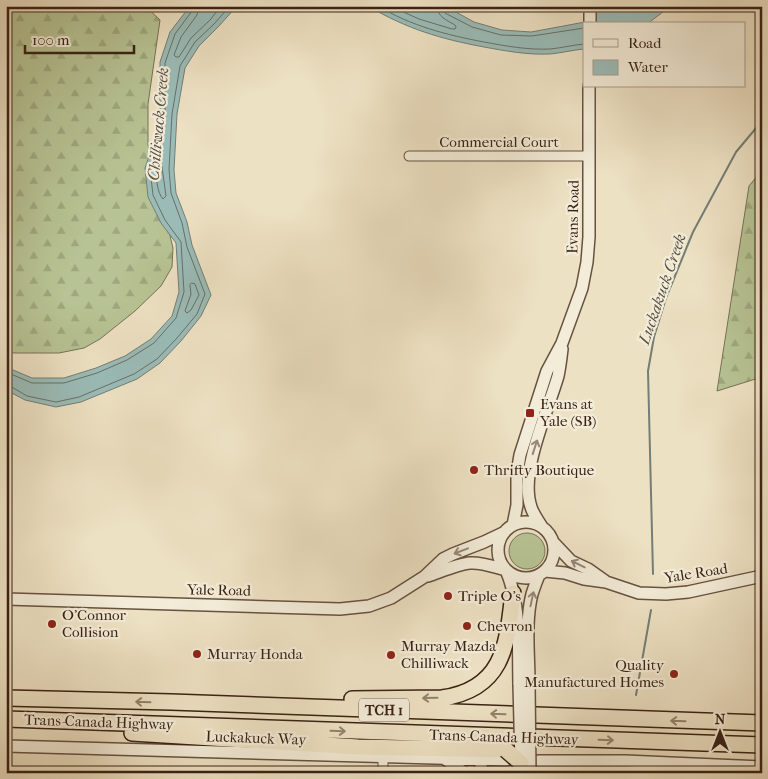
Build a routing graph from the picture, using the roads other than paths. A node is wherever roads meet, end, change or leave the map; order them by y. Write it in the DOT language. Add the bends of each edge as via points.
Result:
graph roads {
  1 [pos="590,6"];
  2 [pos="590,22"];
  3 [pos="589,88"];
  4 [pos="409,156"];
  5 [pos="588,156"];
  6 [pos="562,344"];
  7 [pos="513,524"];
  8 [pos="542,527"];
  9 [pos="503,533"];
  10 [pos="554,543"];
  11 [pos="506,570"];
  12 [pos="542,573"];
  13 [pos="762,576"];
  14 [pos="424,577"];
  15 [pos="606,582"];
  16 [pos="513,593"];
  17 [pos="6,600"];
  18 [pos="524,683"];
  19 [pos="6,698"];
  20 [pos="171,702"];
  21 [pos="6,720"];
  22 [pos="80,722"];
  23 [pos="762,723"];
  24 [pos="6,746"];
  25 [pos="762,746"];
  26 [pos="383,757"];
  27 [pos="446,758"];
  28 [pos="519,759"];
  29 [pos="482,760"];
  30 [pos="538,761"];
  31 [pos="550,767"];
  32 [pos="762,767"];
  33 [pos="383,773"];
  34 [pos="465,773"];
  35 [pos="480,773"];
  1 -- 2 [label="street"];
  3 -- 5 [label="street, Evans Road"];
  4 -- 5 [label="street, Commercial Court"];
  5 -- 6 [label="street, Evans Road" via="587,262 582,288"];
  6 -- 7 [label="street, Evans Road" via="547,370 520,455"];
  8 -- 6 [label="street, Evans Road, one-way" via="530,506 528,474 559,374"];
  7 -- 8 [label="street" via="528,521"];
  7 -- 9 [label="street"];
  8 -- 10 [label="street"];
  9 -- 11 [label="street" via="497,548"];
  9 -- 14 [label="street, Yale Road, one-way" via="443,559"];
  10 -- 12 [label="street" via="553,558"];
  15 -- 10 [label="street, Yale Road, one-way" via="571,561"];
  11 -- 12 [label="street" via="523,578"];
  11 -- 14 [label="street, Yale Road" via="470,563"];
  11 -- 16 [label="street"];
  12 -- 15 [label="street, Yale Road" via="565,573 584,580"];
  18 -- 12 [label="street, one-way" via="532,594"];
  13 -- 15 [label="street, Yale Road" via="666,594 639,593"];
  14 -- 17 [label="street, Yale Road" via="391,598 369,606 340,609"];
  16 -- 18 [label="street"];
  16 -- 20 [label="highway, one-way" via="502,655 491,673 465,693 442,698"];
  18 -- 28 [label="street, bridge"];
  20 -- 19 [label="highway, Trans-Canada Highway / TCH 1, one-way"];
  23 -- 20 [label="highway, Trans-Canada Highway / TCH 1, one-way"];
  21 -- 22 [label="highway, Trans-Canada Highway / TCH 1"];
  22 -- 25 [label="highway, Trans-Canada Highway / TCH 1, one-way"];
  22 -- 28 [label="highway" via="105,732"];
  24 -- 26 [label="street, Luckakuck Way"];
  26 -- 27 [label="street, Luckakuck Way"];
  26 -- 33 [label="street"];
  27 -- 29 [label="street, Luckakuck Way"];
  27 -- 34 [label="street"];
  28 -- 29 [label="street, Luckakuck Way"];
  29 -- 35 [label="street"];
  30 -- 31 [label="street"];
  31 -- 32 [label="street" via="625,761"];
}
